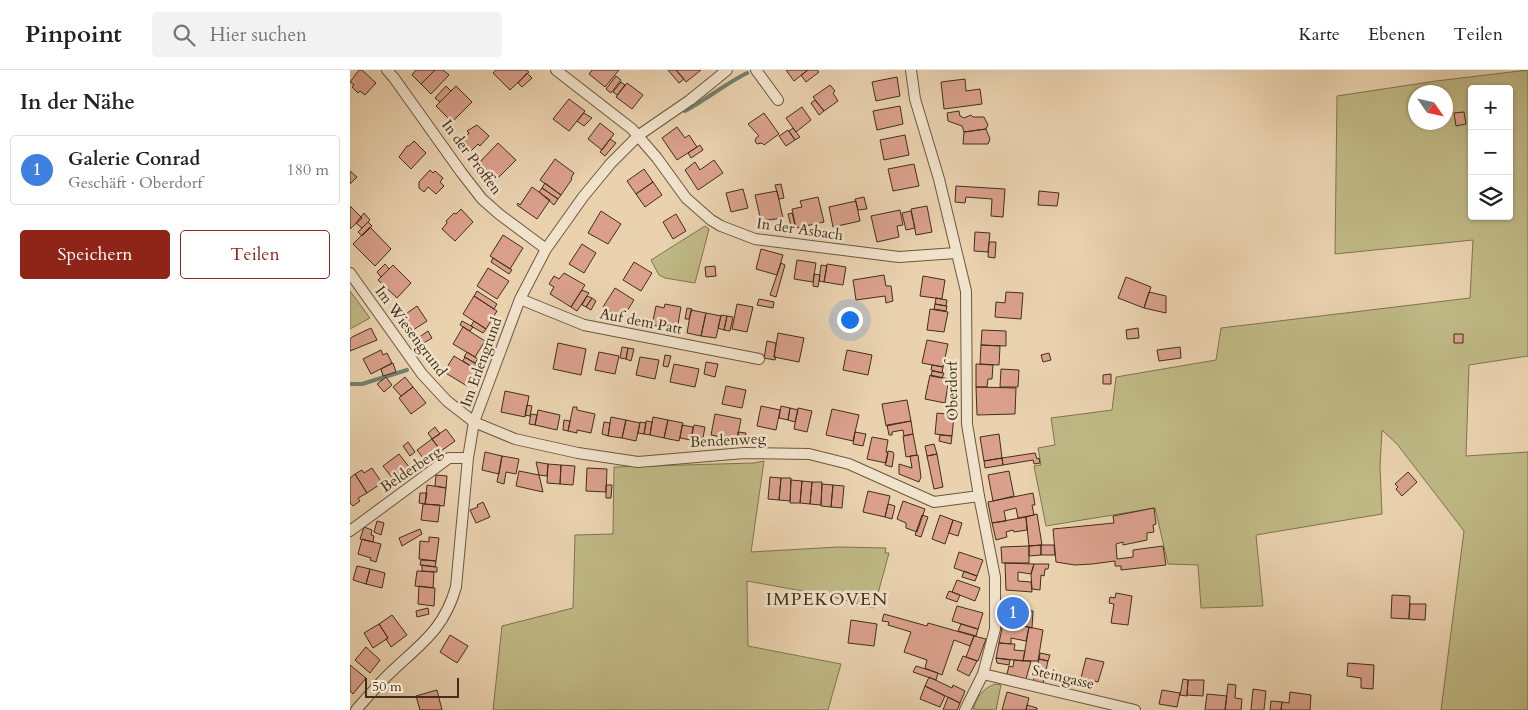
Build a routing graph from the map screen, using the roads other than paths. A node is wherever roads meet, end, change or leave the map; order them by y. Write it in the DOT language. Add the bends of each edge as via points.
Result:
graph roads {
  1 [pos="387,70"];
  2 [pos="556,70"];
  3 [pos="727,70"];
  4 [pos="756,70"];
  5 [pos="912,70"];
  6 [pos="778,100"];
  7 [pos="639,135"];
  8 [pos="546,249"];
  9 [pos="956,253"];
  10 [pos="350,273"];
  11 [pos="520,299"];
  12 [pos="759,359"];
  13 [pos="474,422"];
  14 [pos="468,458"];
  15 [pos="979,496"];
  16 [pos="350,531"];
  17 [pos="983,674"];
  18 [pos="356,710"];
  19 [pos="965,710"];
  20 [pos="1135,710"];
  1 -- 8 [label="street, In der Proffen" via="482,199"];
  2 -- 7 [label="street, In der Asbach"];
  3 -- 7 [label="street, Im Erlengrund"];
  4 -- 6 [label="street"];
  5 -- 9 [label="street, Oberdorf" via="915,99 939,179"];
  7 -- 8 [label="street, Im Erlengrund" via="583,197"];
  7 -- 9 [label="street, In der Asbach" via="686,198 711,220 754,240 899,257"];
  8 -- 11 [label="street, Im Erlengrund"];
  9 -- 15 [label="street, Oberdorf" via="966,291 967,424"];
  10 -- 13 [label="street, Im Wiesengrund" via="422,374 447,401"];
  11 -- 12 [label="street, Auf dem Patt" via="584,325"];
  11 -- 13 [label="street, Im Erlengrund"];
  13 -- 14 [label="street, Im Erlengrund"];
  13 -- 15 [label="street, Bendenweg" via="515,439 578,454 638,462 744,453 810,454 849,464 934,502"];
  14 -- 16 [label="street, Belderberg" via="449,458"];
  14 -- 18 [label="street, Im Erlengrund" via="456,587 451,603 428,640 384,678"];
  15 -- 17 [label="street, Oberdorf" via="995,577 995,629"];
  17 -- 19 [label="street, Oberdorf"];
  17 -- 20 [label="street, Steingasse"];
}
